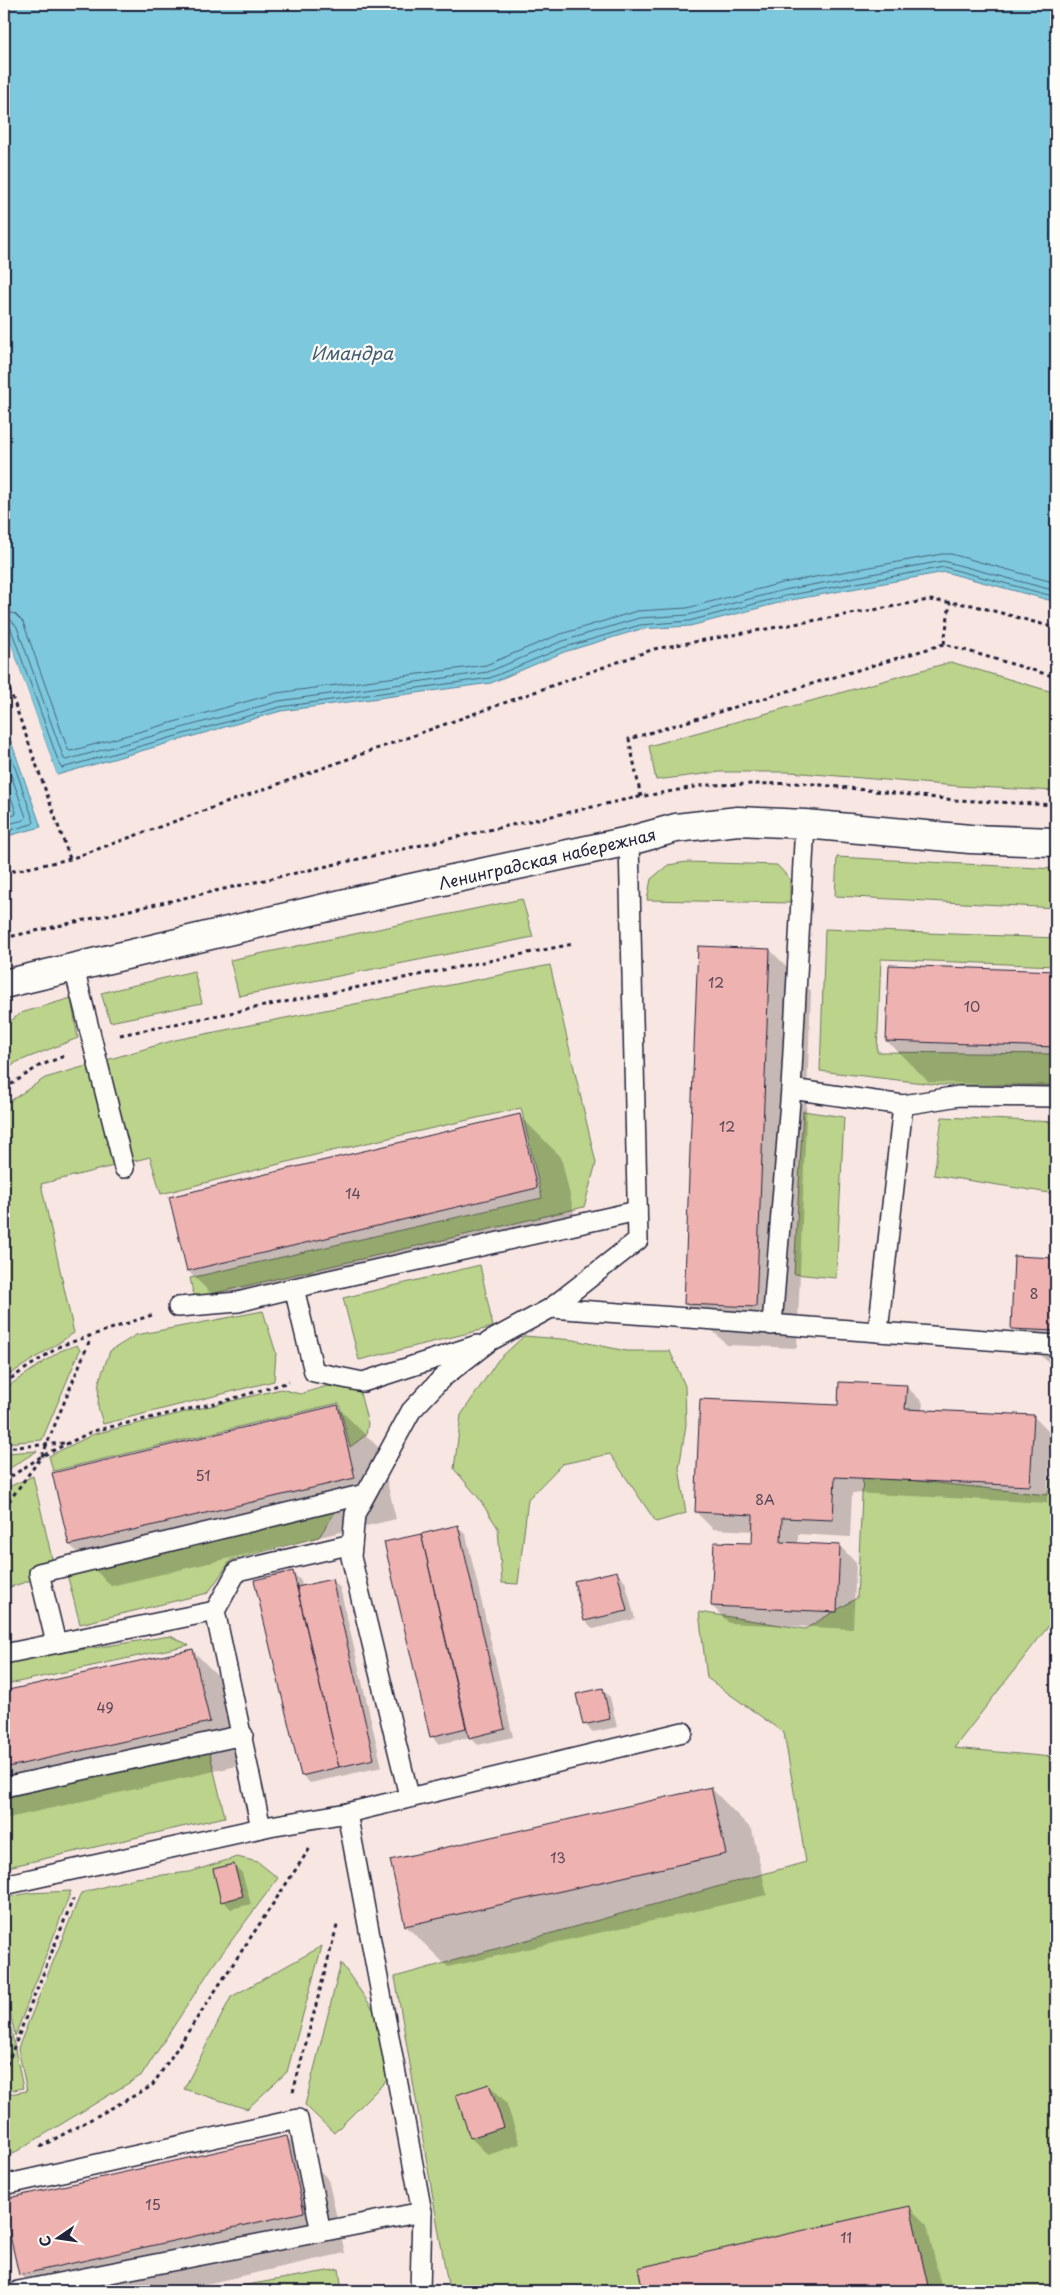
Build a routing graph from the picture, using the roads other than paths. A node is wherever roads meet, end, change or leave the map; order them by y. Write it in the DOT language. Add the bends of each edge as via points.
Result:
graph roads {
  1 [pos="805,824"];
  2 [pos="629,841"];
  3 [pos="1056,842"];
  4 [pos="74,968"];
  5 [pos="47,975"];
  6 [pos="4,984"];
  7 [pos="4,990"];
  8 [pos="791,1089"];
  9 [pos="1056,1097"];
  10 [pos="904,1105"];
  11 [pos="124,1168"];
  12 [pos="637,1211"];
  13 [pos="294,1288"];
  14 [pos="178,1307"];
  15 [pos="551,1308"];
  16 [pos="772,1325"];
  17 [pos="878,1332"];
  18 [pos="490,1341"];
  19 [pos="1056,1345"];
  20 [pos="365,1494"];
  21 [pos="352,1544"];
  22 [pos="215,1611"];
  23 [pos="56,1643"];
  24 [pos="4,1654"];
  25 [pos="684,1732"];
  26 [pos="243,1735"];
  27 [pos="4,1787"];
  28 [pos="409,1796"];
  29 [pos="339,1814"];
  30 [pos="261,1828"];
  31 [pos="4,1885"];
  32 [pos="4,2185"];
  33 [pos="422,2212"];
  34 [pos="321,2232"];
  35 [pos="18,2291"];
  36 [pos="420,2291"];
  1 -- 2 [label="main road, Ленинградская набережная" via="738,822 676,828"];
  1 -- 3 [label="main road, Ленинградская набережная" via="970,839"];
  1 -- 8 [label="lane"];
  2 -- 4 [label="main road, Ленинградская набережная" via="392,892"];
  2 -- 12 [label="lane"];
  4 -- 5 [label="main road, Ленинградская набережная"];
  4 -- 11 [label="lane"];
  5 -- 6 [label="main road"];
  5 -- 7 [label="main road"];
  8 -- 10 [label="lane"];
  8 -- 16 [label="lane"];
  9 -- 10 [label="lane" via="959,1096"];
  10 -- 17 [label="lane"];
  12 -- 13 [label="lane"];
  12 -- 15 [label="lane" via="638,1240"];
  13 -- 14 [label="lane" via="238,1302"];
  13 -- 18 [label="lane" via="314,1372 363,1382"];
  15 -- 16 [label="lane"];
  15 -- 18 [label="lane"];
  16 -- 17 [label="lane"];
  17 -- 19 [label="lane"];
  18 -- 20 [label="lane" via="442,1378 411,1411"];
  20 -- 21 [label="lane" via="355,1514"];
  20 -- 23 [label="lane" via="39,1573"];
  21 -- 22 [label="lane" via="238,1571"];
  21 -- 28 [label="lane" via="352,1557"];
  22 -- 23 [label="lane"];
  22 -- 26 [label="lane"];
  23 -- 24 [label="lane"];
  25 -- 28 [label="lane"];
  26 -- 27 [label="lane"];
  26 -- 30 [label="lane"];
  28 -- 29 [label="lane"];
  29 -- 30 [label="lane"];
  29 -- 33 [label="lane"];
  30 -- 31 [label="lane"];
  32 -- 34 [label="lane" via="298,2119"];
  33 -- 34 [label="lane"];
  33 -- 36 [label="lane"];
  34 -- 35 [label="lane"];
}
